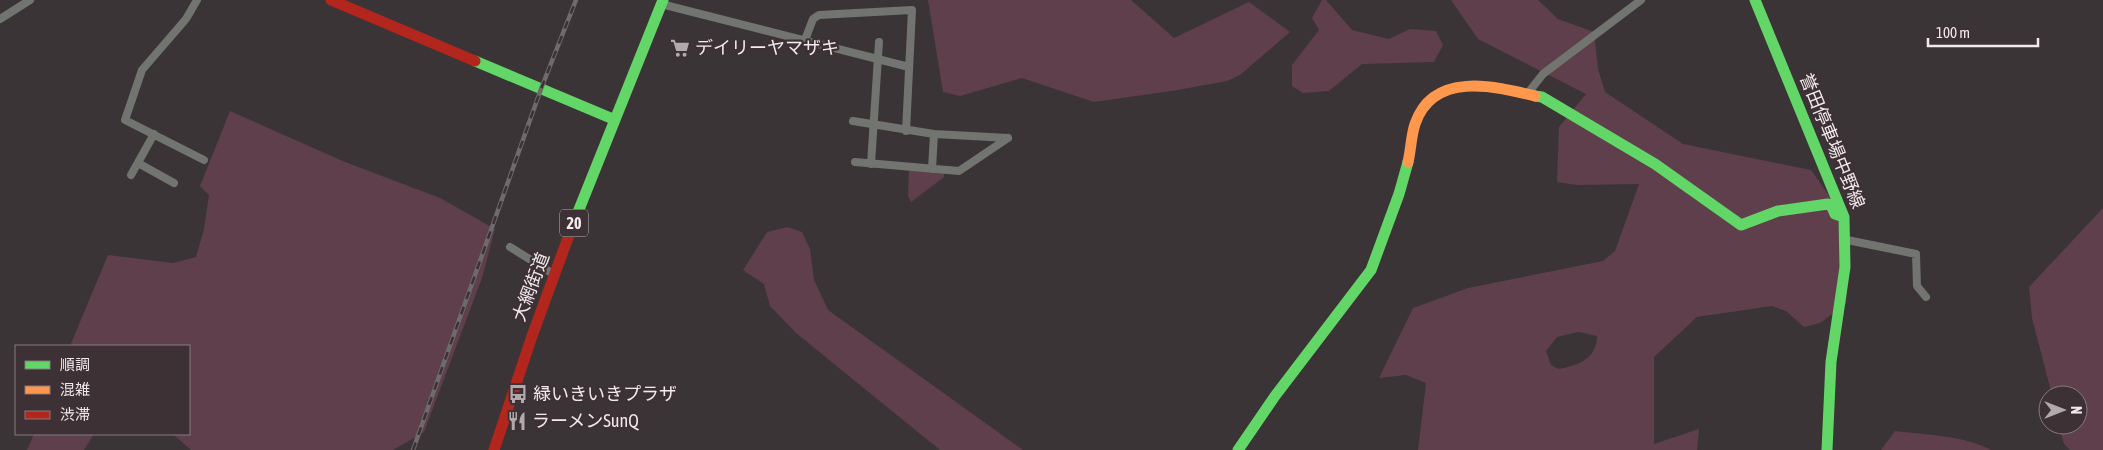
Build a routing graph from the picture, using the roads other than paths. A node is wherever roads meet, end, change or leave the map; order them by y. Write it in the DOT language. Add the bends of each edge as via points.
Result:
graph roads {
  1 [pos="30,0"];
  2 [pos="197,0"];
  3 [pos="331,0"];
  4 [pos="1641,0"];
  5 [pos="1755,0"];
  6 [pos="662,2"];
  7 [pos="0,19"];
  8 [pos="805,40"];
  9 [pos="879,42"];
  10 [pos="876,59"];
  11 [pos="909,67"];
  12 [pos="1528,93"];
  13 [pos="613,119"];
  14 [pos="853,121"];
  15 [pos="873,125"];
  16 [pos="906,131"];
  17 [pos="154,134"];
  18 [pos="934,134"];
  19 [pos="204,160"];
  20 [pos="855,162"];
  21 [pos="138,163"];
  22 [pos="871,164"];
  23 [pos="932,169"];
  24 [pos="131,175"];
  25 [pos="174,183"];
  26 [pos="1844,217"];
  27 [pos="1846,240"];
  28 [pos="510,247"];
  29 [pos="555,275"];
  30 [pos="1926,297"];
  31 [pos="494,450"];
  32 [pos="1238,450"];
  33 [pos="1827,450"];
  1 -- 7 [label="street"];
  2 -- 17 [label="street" via="186,20 142,70 125,120"];
  3 -- 13 [label="street"];
  4 -- 12 [label="street" via="1543,74"];
  5 -- 26 [label="street, 誉田停車場中野線"];
  6 -- 8 [label="street"];
  6 -- 13 [label="street, 大網街道 / 20"];
  8 -- 10 [label="street"];
  8 -- 11 [label="street" via="813,19 819,15 912,10"];
  9 -- 10 [label="street"];
  10 -- 11 [label="street"];
  10 -- 15 [label="street"];
  11 -- 16 [label="street"];
  12 -- 26 [label="street" via="1553,103 1655,164 1741,225 1778,211 1828,204 1835,214"];
  12 -- 32 [label="street" via="1465,85 1427,101 1415,124 1399,194 1371,270"];
  13 -- 29 [label="street, 大網街道 / 20"];
  14 -- 15 [label="street"];
  15 -- 16 [label="street"];
  15 -- 22 [label="street"];
  16 -- 18 [label="street"];
  17 -- 19 [label="street"];
  17 -- 21 [label="street"];
  18 -- 23 [label="street"];
  18 -- 23 [label="street" via="1008,138 959,171"];
  20 -- 22 [label="street"];
  21 -- 24 [label="street"];
  21 -- 25 [label="street"];
  22 -- 23 [label="street"];
  26 -- 27 [label="street, 誉田停車場中野線"];
  27 -- 30 [label="street" via="1916,254 1917,286"];
  27 -- 33 [label="street, 誉田停車場中野線" via="1846,262 1832,353"];
  28 -- 29 [label="street"];
  29 -- 31 [label="street, 大網街道 / 20" via="520,367"];
}
